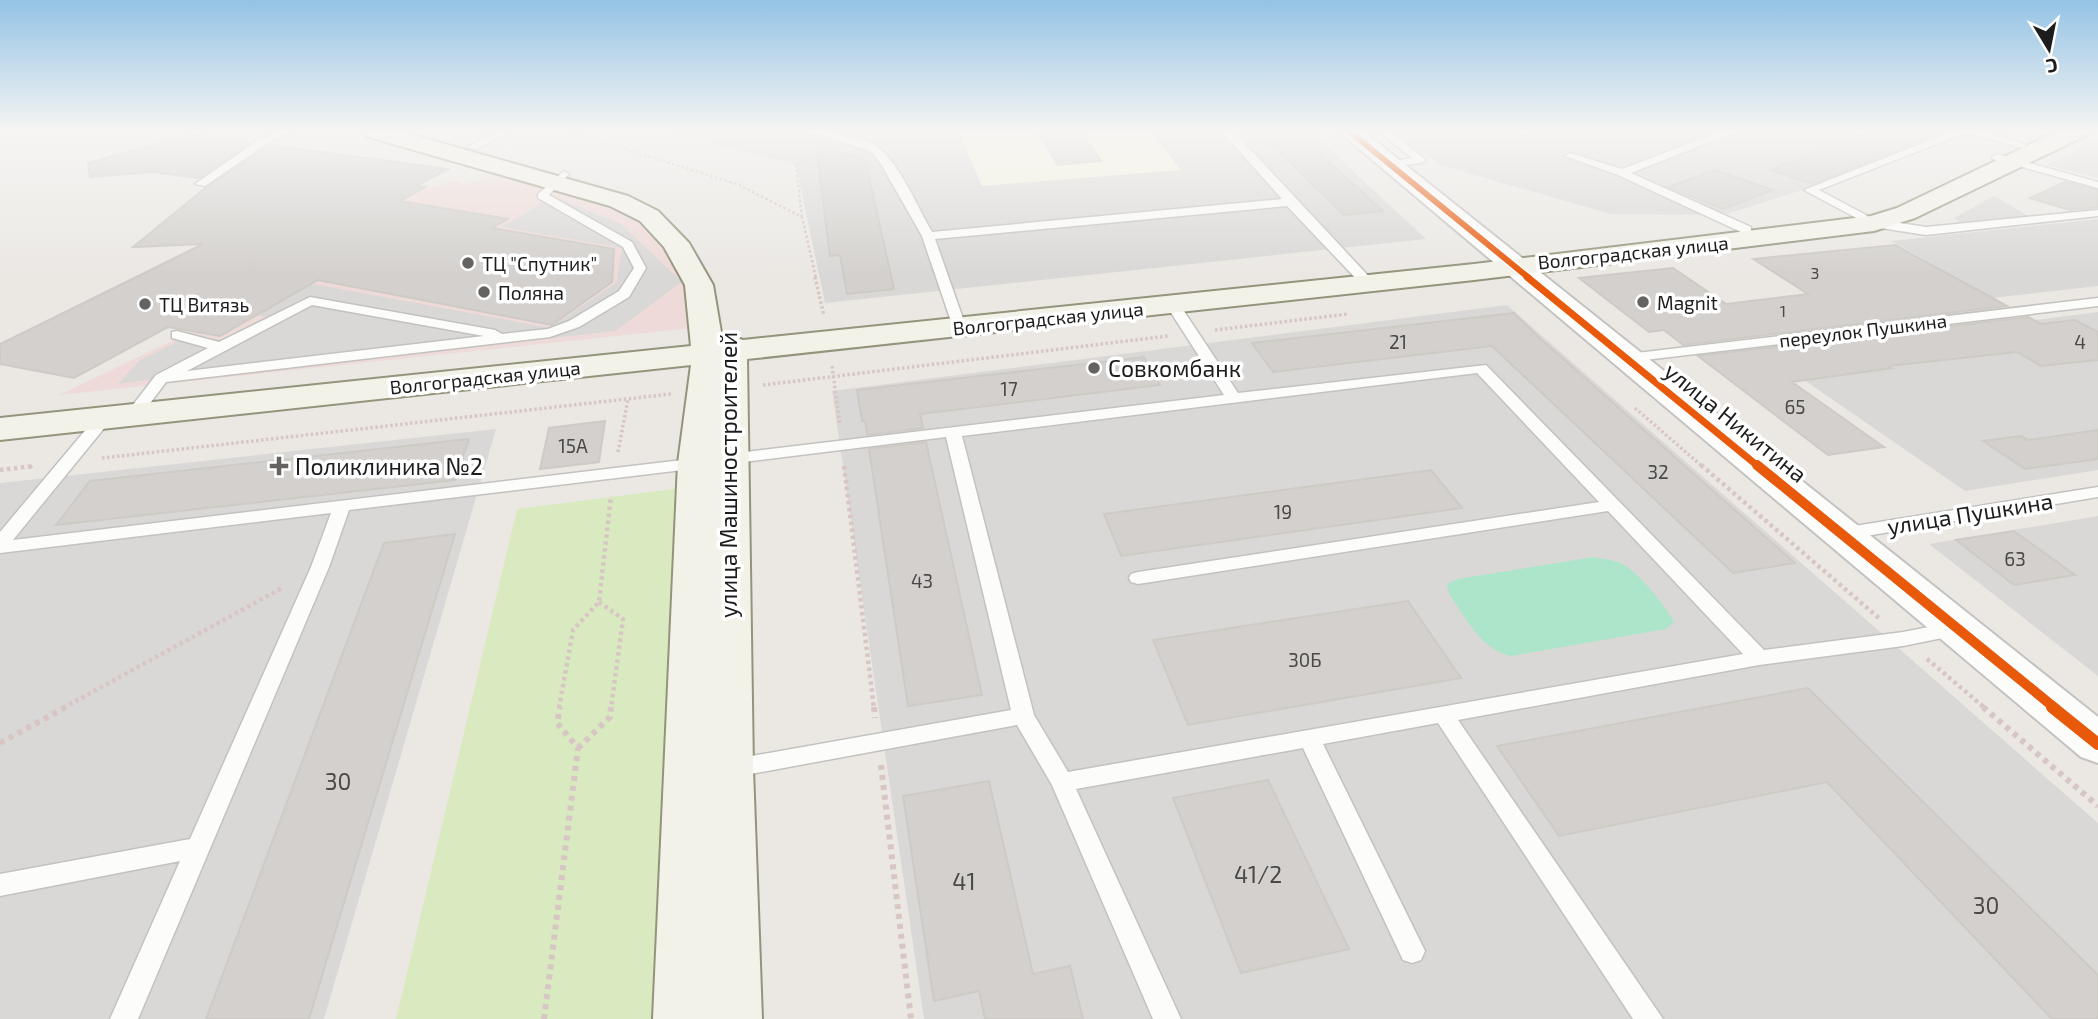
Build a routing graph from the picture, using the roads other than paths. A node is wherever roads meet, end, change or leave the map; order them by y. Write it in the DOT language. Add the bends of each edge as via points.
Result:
graph roads {
  1 [pos="209,179"];
  2 [pos="559,179"];
  3 [pos="895,179"];
  4 [pos="1269,179"];
  5 [pos="1407,179"];
  6 [pos="1634,179"];
  7 [pos="1840,179"];
  8 [pos="1967,179"];
  9 [pos="2080,179"];
  10 [pos="201,184"];
  11 [pos="2098,185"];
  12 [pos="1290,202"];
  13 [pos="2098,213"];
  14 [pos="1868,220"];
  15 [pos="1747,230"];
  16 [pos="929,236"];
  17 [pos="1508,261"];
  18 [pos="1363,277"];
  19 [pos="2098,302"];
  20 [pos="1173,305"];
  21 [pos="957,320"];
  22 [pos="177,335"];
  23 [pos="516,337"];
  24 [pos="719,345"];
  25 [pos="221,347"];
  26 [pos="1628,358"];
  27 [pos="1234,398"];
  28 [pos="136,403"];
  29 [pos="0,414"];
  30 [pos="0,429"];
  31 [pos="953,432"];
  32 [pos="713,461"];
  33 [pos="2098,492"];
  34 [pos="1613,505"];
  35 [pos="342,506"];
  36 [pos="1842,534"];
  37 [pos="0,546"];
  38 [pos="1138,578"];
  39 [pos="1955,629"];
  40 [pos="1759,658"];
  41 [pos="1443,714"];
  42 [pos="1023,716"];
  43 [pos="1309,738"];
  44 [pos="2098,744"];
  45 [pos="728,769"];
  46 [pos="1062,782"];
  47 [pos="196,848"];
  48 [pos="0,885"];
  49 [pos="1412,951"];
  50 [pos="124,1019"];
  51 [pos="683,1019"];
  52 [pos="732,1019"];
  53 [pos="1167,1019"];
  54 [pos="1649,1019"];
  1 -- 10 [label="lane"];
  2 -- 23 [label="lane" via="542,196 628,245 640,268 624,294 574,324 550,333"];
  2 -- 24 [label="main road" via="649,216 676,243 699,285"];
  3 -- 16 [label="lane"];
  4 -- 12 [label="lane"];
  5 -- 17 [label="street, улица Никитина"];
  6 -- 15 [label="lane"];
  7 -- 14 [label="lane" via="1810,190"];
  8 -- 14 [label="main road, Волгоградская улица" via="1906,213"];
  9 -- 11 [label="lane"];
  12 -- 16 [label="lane"];
  12 -- 18 [label="lane"];
  13 -- 14 [label="lane" via="1926,231"];
  14 -- 15 [label="main road"];
  14 -- 17 [label="main road, Волгоградская улица"];
  15 -- 17 [label="main road"];
  16 -- 21 [label="lane"];
  17 -- 18 [label="main road"];
  17 -- 26 [label="street, улица Никитина"];
  18 -- 20 [label="main road, Волгоградская улица"];
  18 -- 21 [label="main road"];
  19 -- 26 [label="lane, переулок Пушкина"];
  20 -- 21 [label="main road, Волгоградская улица"];
  20 -- 27 [label="lane"];
  21 -- 24 [label="main road, Волгоградская улица"];
  22 -- 25 [label="lane"];
  23 -- 25 [label="lane" via="310,301"];
  23 -- 28 [label="lane"];
  24 -- 28 [label="main road, Волгоградская улица"];
  24 -- 32 [label="main road"];
  25 -- 28 [label="lane"];
  26 -- 36 [label="street, улица Никитина"];
  27 -- 31 [label="lane"];
  27 -- 34 [label="lane" via="1481,368"];
  28 -- 29 [label="main road"];
  28 -- 30 [label="main road, Волгоградская улица"];
  28 -- 37 [label="lane"];
  31 -- 32 [label="lane"];
  31 -- 42 [label="lane"];
  32 -- 35 [label="lane"];
  32 -- 45 [label="main road, улица Машиностроителей"];
  32 -- 51 [label="main road"];
  33 -- 36 [label="lane, улица Пушкина"];
  34 -- 38 [label="lane"];
  34 -- 40 [label="lane"];
  35 -- 37 [label="lane"];
  35 -- 47 [label="lane" via="320,567"];
  36 -- 39 [label="street, улица Никитина"];
  39 -- 40 [label="lane"];
  39 -- 44 [label="street, улица Никитина"];
  40 -- 41 [label="lane"];
  41 -- 43 [label="lane"];
  41 -- 54 [label="lane"];
  42 -- 45 [label="lane"];
  42 -- 46 [label="lane"];
  43 -- 46 [label="lane"];
  43 -- 49 [label="lane"];
  45 -- 52 [label="main road, улица Машиностроителей"];
  46 -- 53 [label="lane"];
  47 -- 48 [label="lane"];
  47 -- 50 [label="lane"];
}
